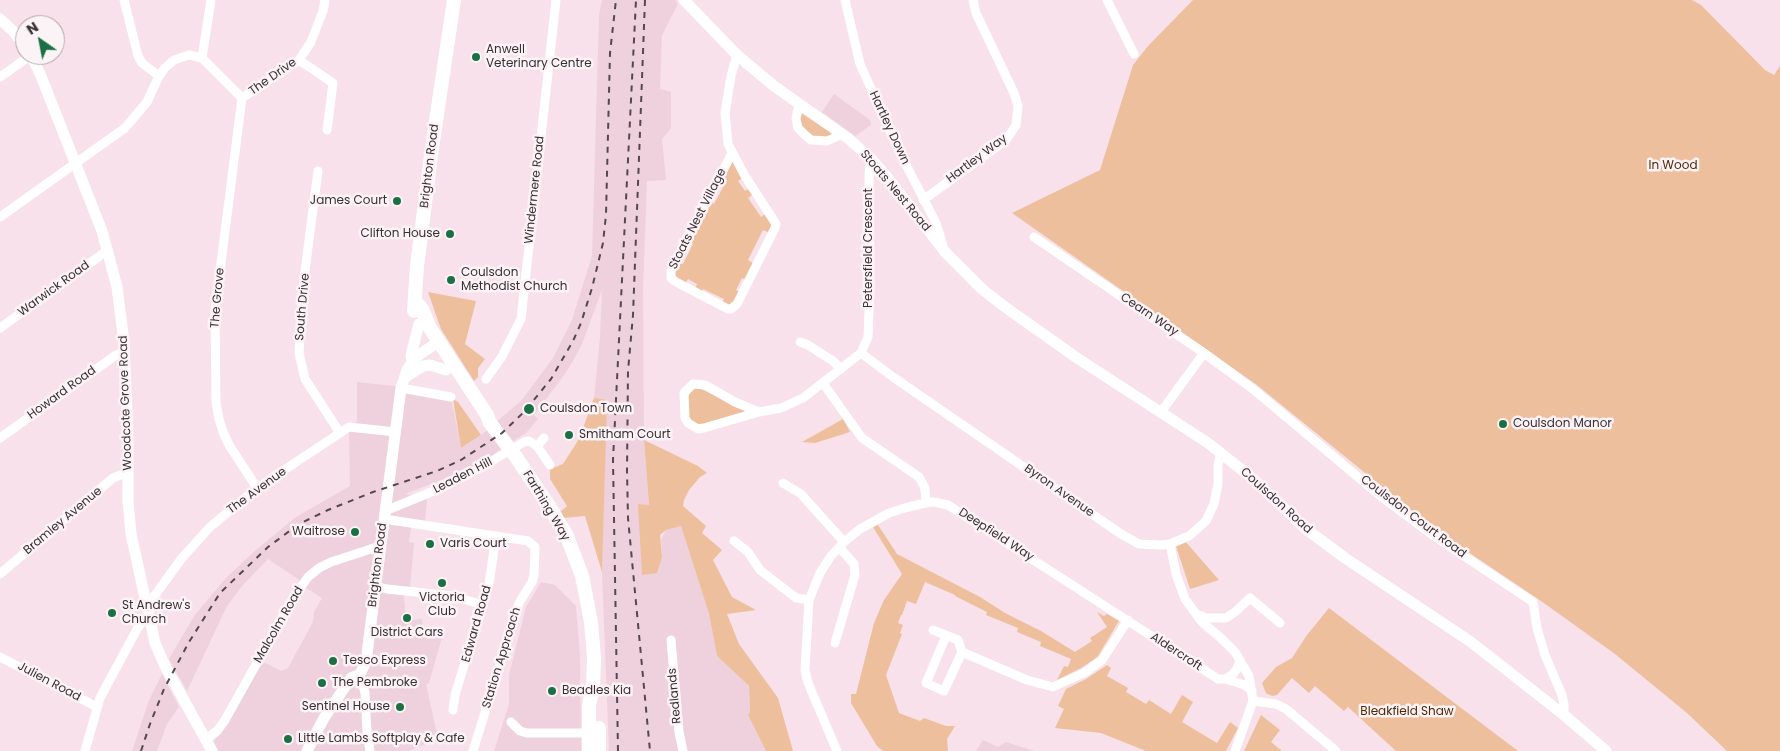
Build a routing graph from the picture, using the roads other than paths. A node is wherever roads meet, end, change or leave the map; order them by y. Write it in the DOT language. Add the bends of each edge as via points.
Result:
graph roads {
  1 [pos="124,0"];
  2 [pos="211,0"];
  3 [pos="325,0"];
  4 [pos="454,0"];
  5 [pos="556,0"];
  6 [pos="684,0"];
  7 [pos="845,0"];
  8 [pos="973,0"];
  9 [pos="1107,0"];
  10 [pos="0,19"];
  11 [pos="15,34"];
  12 [pos="1134,54"];
  13 [pos="737,55"];
  14 [pos="202,58"];
  15 [pos="299,60"];
  16 [pos="17,65"];
  17 [pos="36,65"];
  18 [pos="159,76"];
  19 [pos="0,77"];
  20 [pos="242,98"];
  21 [pos="799,104"];
  22 [pos="327,130"];
  23 [pos="842,134"];
  24 [pos="732,153"];
  25 [pos="871,159"];
  26 [pos="75,163"];
  27 [pos="318,172"];
  28 [pos="923,200"];
  29 [pos="0,217"];
  30 [pos="1034,237"];
  31 [pos="108,250"];
  32 [pos="945,252"];
  33 [pos="416,302"];
  34 [pos="418,324"];
  35 [pos="0,328"];
  36 [pos="807,341"];
  37 [pos="434,344"];
  38 [pos="125,352"];
  39 [pos="861,353"];
  40 [pos="1204,353"];
  41 [pos="412,362"];
  42 [pos="841,369"];
  43 [pos="446,370"];
  44 [pos="488,373"];
  45 [pos="403,383"];
  46 [pos="823,383"];
  47 [pos="451,397"];
  48 [pos="759,412"];
  49 [pos="1161,412"];
  50 [pos="490,423"];
  51 [pos="396,432"];
  52 [pos="340,433"];
  53 [pos="0,438"];
  54 [pos="544,438"];
  55 [pos="537,446"];
  56 [pos="1221,452"];
  57 [pos="550,465"];
  58 [pos="128,472"];
  59 [pos="783,483"];
  60 [pos="257,488"];
  61 [pos="926,503"];
  62 [pos="384,515"];
  63 [pos="496,536"];
  64 [pos="734,541"];
  65 [pos="842,544"];
  66 [pos="1170,544"];
  67 [pos="380,546"];
  68 [pos="0,574"];
  69 [pos="375,586"];
  70 [pos="809,600"];
  71 [pos="483,605"];
  72 [pos="147,606"];
  73 [pos="1196,614"];
  74 [pos="149,618"];
  75 [pos="1128,620"];
  76 [pos="1280,623"];
  77 [pos="933,630"];
  78 [pos="946,636"];
  79 [pos="671,640"];
  80 [pos="835,643"];
  81 [pos="962,652"];
  82 [pos="0,657"];
  83 [pos="1240,660"];
  84 [pos="360,674"];
  85 [pos="1225,679"];
  86 [pos="1252,690"];
  87 [pos="1253,701"];
  88 [pos="98,707"];
  89 [pos="453,710"];
  90 [pos="1564,715"];
  91 [pos="511,722"];
  92 [pos="594,733"];
  93 [pos="206,739"];
  94 [pos="85,751"];
  95 [pos="212,751"];
  96 [pos="307,751"];
  97 [pos="370,751"];
  98 [pos="473,751"];
  99 [pos="589,751"];
  100 [pos="599,751"];
  101 [pos="682,751"];
  102 [pos="837,751"];
  103 [pos="1235,751"];
  104 [pos="1336,751"];
  105 [pos="1606,751"];
  1 -- 18 [label="street" via="138,56"];
  2 -- 14 [label="street"];
  3 -- 15 [label="street, The Drive" via="311,42"];
  4 -- 33 [label="highway, Brighton Road" via="432,148"];
  5 -- 44 [label="street, Windermere Road" via="521,319 501,358"];
  6 -- 13 [label="main road, Stoats Nest Road"];
  7 -- 28 [label="street, Hartley Down" via="860,64"];
  8 -- 28 [label="street, Hartley Way" via="1014,93 1018,106 1016,125 1006,140"];
  9 -- 12 [label="street"];
  10 -- 11 [label="main road"];
  13 -- 21 [label="main road, Stoats Nest Road"];
  13 -- 24 [label="street, Stoats Nest Village" via="725,113"];
  14 -- 18 [label="street" via="189,55 174,60"];
  14 -- 20 [label="street"];
  15 -- 20 [label="street, The Drive"];
  15 -- 22 [label="street" via="332,83"];
  16 -- 19 [label="street"];
  17 -- 26 [label="main road, Woodcote Grove Road"];
  18 -- 26 [label="street" via="147,102 126,128"];
  20 -- 60 [label="street, The Grove" via="215,310 216,402 229,445"];
  21 -- 23 [label="main road, Stoats Nest Road"];
  21 -- 23 [label="street" via="798,128 812,140 827,141"];
  23 -- 25 [label="main road, Stoats Nest Road"];
  24 -- 24 [label="street, Stoats Nest Village" via="671,271 671,278 676,282 732,309 776,224"];
  25 -- 32 [label="main road, Stoats Nest Road"];
  25 -- 39 [label="street, Petersfield Crescent" via="868,337"];
  26 -- 29 [label="street"];
  26 -- 31 [label="main road, Woodcote Grove Road"];
  27 -- 52 [label="street, South Drive" via="302,294 301,366 308,385"];
  28 -- 32 [label="street, Hartley Down" via="936,223"];
  30 -- 40 [label="street, Cearn Way"];
  31 -- 35 [label="street, Warwick Road"];
  31 -- 38 [label="main road, Woodcote Grove Road" via="122,316"];
  32 -- 49 [label="main road, Coulsdon Road" via="1004,307"];
  33 -- 34 [label="highway, Brighton Road" via="414,311"];
  33 -- 37 [label="highway, Farthing Way" via="422,309"];
  34 -- 37 [label="highway"];
  34 -- 41 [label="main road, Brighton Road"];
  36 -- 42 [label="street"];
  37 -- 41 [label="main road, Brighton Road"];
  37 -- 43 [label="highway, Farthing Way"];
  37 -- 50 [label="highway, Farthing Way"];
  38 -- 53 [label="street, Howard Road" via="116,355"];
  38 -- 58 [label="main road, Woodcote Grove Road"];
  39 -- 42 [label="street"];
  39 -- 66 [label="street, Byron Avenue" via="1121,534 1139,544"];
  40 -- 49 [label="street"];
  40 -- 90 [label="street, Coulsdon Court Road" via="1253,389 1383,498 1534,602 1544,655 1562,695"];
  41 -- 45 [label="main road, Brighton Road"];
  42 -- 46 [label="street"];
  43 -- 45 [label="main road" via="424,366"];
  43 -- 50 [label="highway, Farthing Way"];
  45 -- 47 [label="street"];
  45 -- 51 [label="main road, Brighton Road"];
  46 -- 48 [label="street" via="803,398 781,408"];
  46 -- 61 [label="street" via="862,438 919,477 923,482"];
  48 -- 48 [label="street" via="705,385 693,384 684,393 685,418 698,429"];
  49 -- 56 [label="main road, Coulsdon Road"];
  50 -- 92 [label="highway, Farthing Way" via="566,534 582,576 594,658 589,705"];
  51 -- 52 [label="street, The Avenue" via="352,426"];
  51 -- 62 [label="main road, Brighton Road"];
  52 -- 60 [label="street, The Avenue"];
  54 -- 55 [label="street"];
  55 -- 57 [label="street"];
  55 -- 62 [label="street, Leaden Hill" via="529,441 521,443 499,458"];
  56 -- 66 [label="street, Byron Avenue" via="1214,504 1206,521 1189,536"];
  56 -- 90 [label="main road, Coulsdon Road" via="1306,529 1471,642"];
  58 -- 68 [label="street, Bramley Avenue" via="113,478"];
  58 -- 72 [label="main road, Woodcote Grove Road" via="131,534"];
  59 -- 65 [label="street" via="801,494"];
  60 -- 72 [label="street, The Avenue" via="200,538"];
  61 -- 65 [label="street, Deepfield Way" via="889,513 860,529"];
  61 -- 75 [label="street, Deepfield Way" via="948,504"];
  62 -- 63 [label="street"];
  62 -- 67 [label="main road, Brighton Road"];
  63 -- 71 [label="street, Edward Road"];
  63 -- 98 [label="street, Station Approach" via="533,544 534,575 519,603"];
  64 -- 70 [label="street" via="748,552 760,570 796,598"];
  65 -- 70 [label="street, Deepfield Way" via="820,573"];
  65 -- 80 [label="street" via="854,564 855,575"];
  66 -- 73 [label="street" via="1185,599"];
  67 -- 69 [label="main road, Brighton Road"];
  67 -- 93 [label="street, Malcolm Road" via="331,562 308,577 221,726"];
  69 -- 71 [label="street" via="453,596"];
  69 -- 84 [label="main road, Brighton Road" via="368,654"];
  70 -- 102 [label="street, Deepfield Way" via="806,677"];
  71 -- 89 [label="street, Edward Road"];
  72 -- 74 [label="main road, Woodcote Grove Road"];
  73 -- 76 [label="street" via="1206,618 1226,618 1250,598"];
  73 -- 83 [label="street"];
  74 -- 88 [label="street" via="144,620 133,637"];
  74 -- 93 [label="main road, Woodcote Grove Road" via="155,644 165,666"];
  75 -- 81 [label="street" via="1102,660 1084,673 1052,687"];
  75 -- 85 [label="street, Aldercroft" via="1218,679"];
  77 -- 78 [label="street"];
  78 -- 81 [label="street" via="958,640"];
  78 -- 81 [label="street" via="926,682 944,690"];
  79 -- 101 [label="street, Redlands"];
  82 -- 88 [label="street, Julien Road"];
  83 -- 85 [label="street" via="1237,669"];
  83 -- 86 [label="street"];
  84 -- 96 [label="main road" via="344,688"];
  84 -- 97 [label="street" via="365,693"];
  85 -- 86 [label="street, Aldercroft"];
  86 -- 87 [label="street"];
  87 -- 103 [label="street"];
  87 -- 104 [label="street" via="1276,704 1286,709"];
  88 -- 94 [label="street"];
  90 -- 105 [label="main road, Coulsdon Road"];
  91 -- 92 [label="street" via="527,733"];
  92 -- 99 [label="highway, Farthing Way"];
  92 -- 100 [label="highway, Farthing Way"];
  93 -- 95 [label="main road, Woodcote Grove Road"];
}
